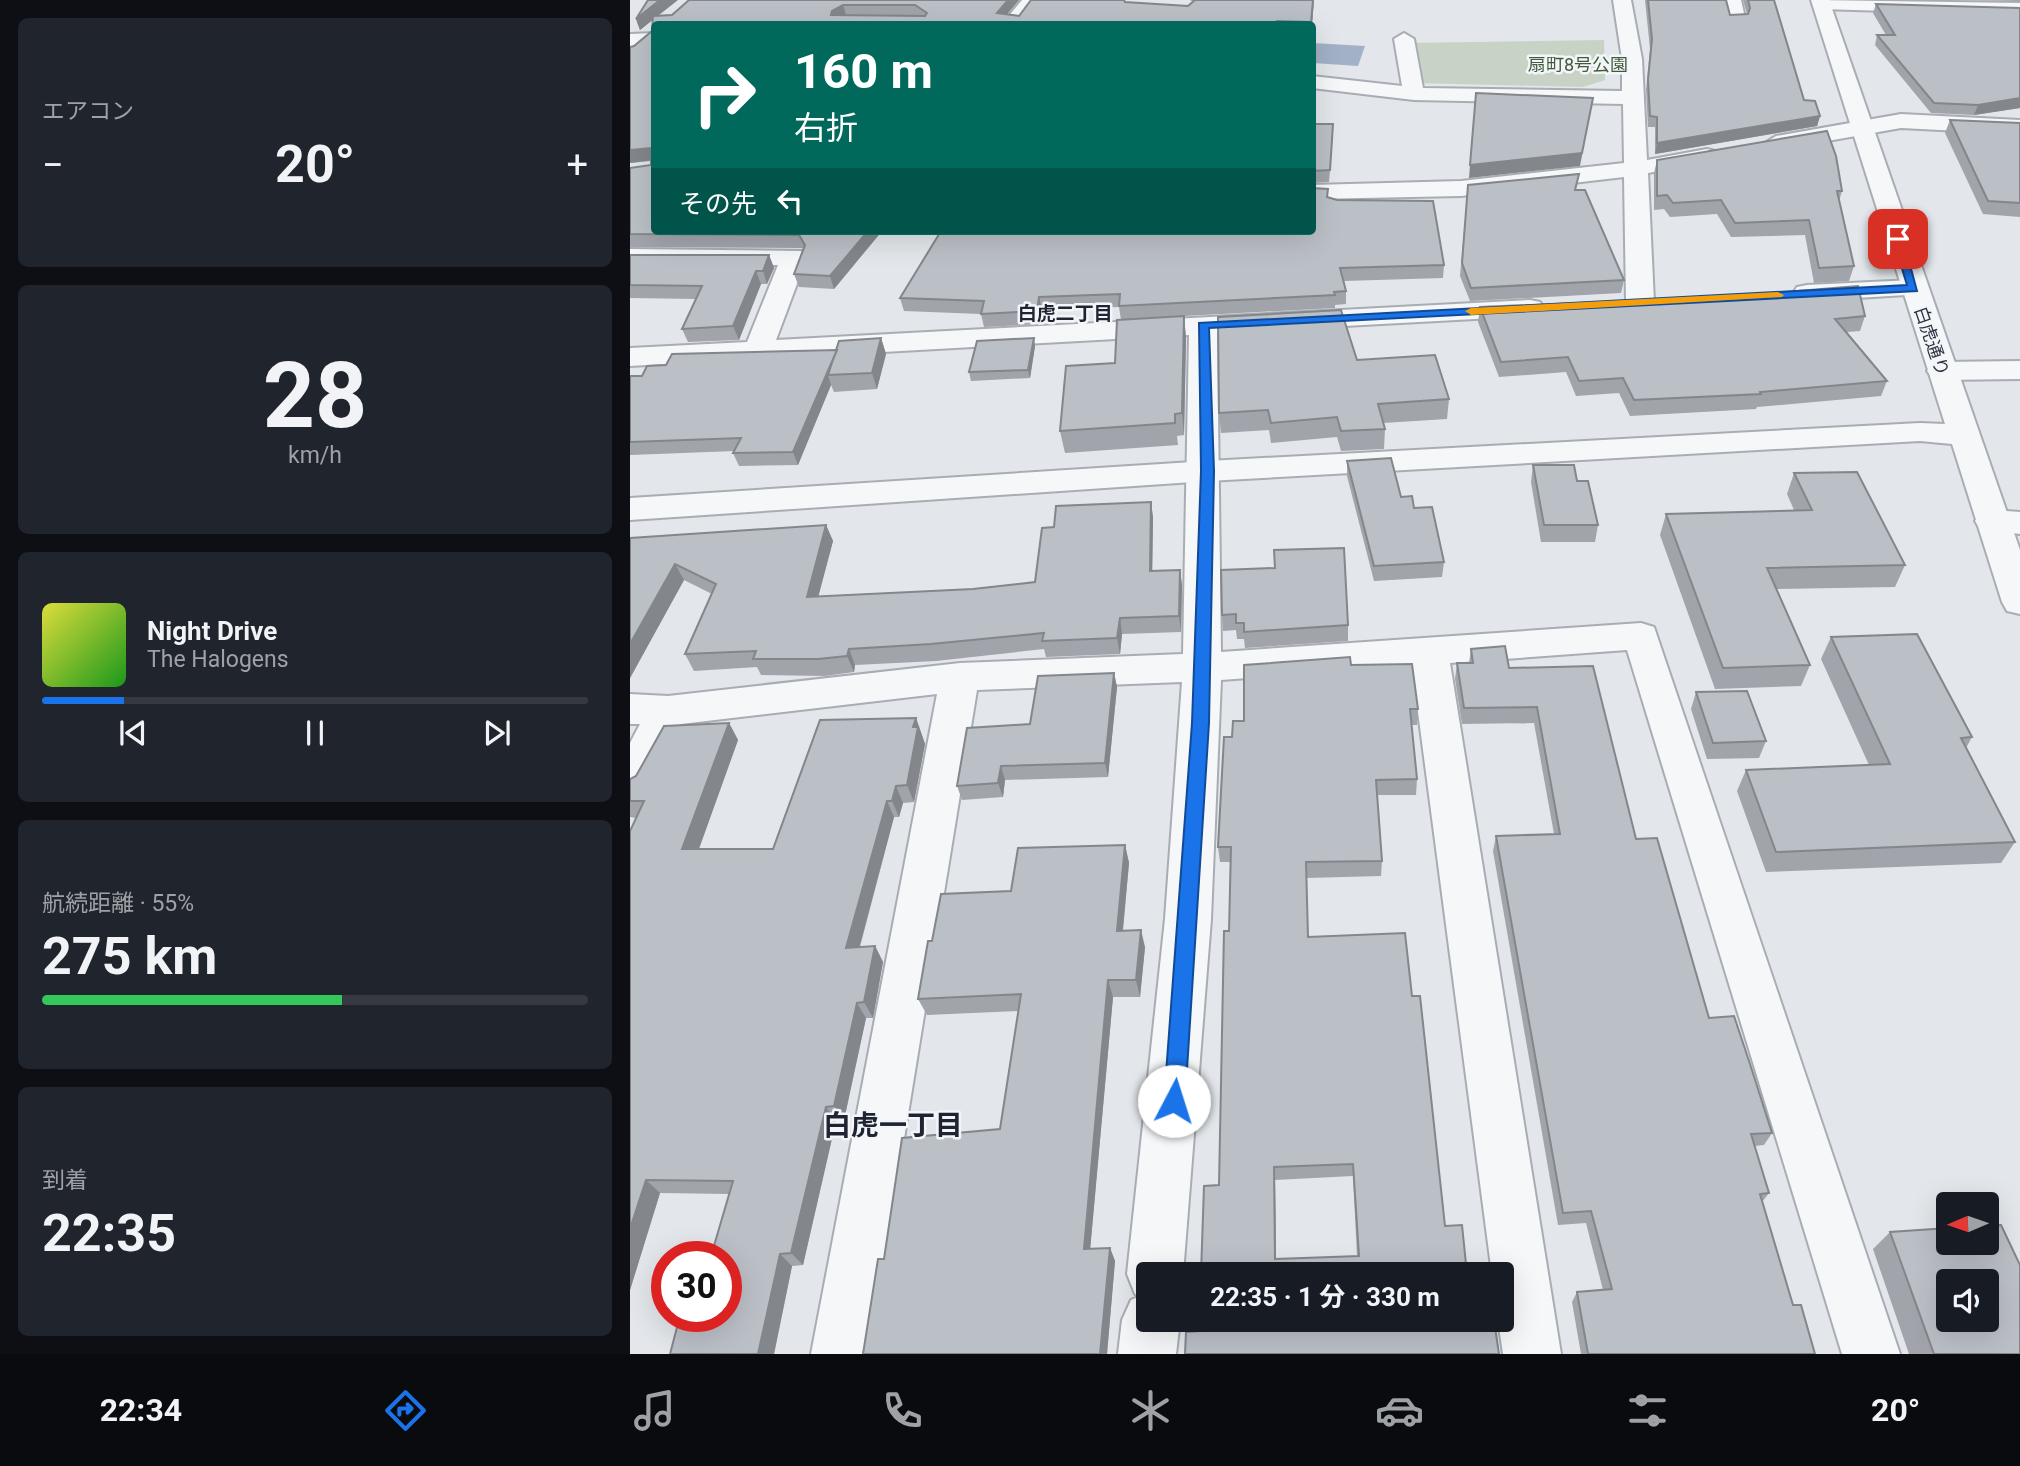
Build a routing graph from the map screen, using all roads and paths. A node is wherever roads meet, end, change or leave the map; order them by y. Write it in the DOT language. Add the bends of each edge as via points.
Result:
graph roads {
  1 [pos="1032,0"];
  2 [pos="1622,0"];
  3 [pos="1820,2"];
  4 [pos="2020,9"];
  5 [pos="1014,21"];
  6 [pos="1404,39"];
  7 [pos="1316,82"];
  8 [pos="1414,94"];
  9 [pos="1633,98"];
  10 [pos="1862,126"];
  11 [pos="2020,127"];
  12 [pos="1750,148"];
  13 [pos="1724,153"];
  14 [pos="1637,169"];
  15 [pos="1316,192"];
  16 [pos="630,257"];
  17 [pos="1913,288"];
  18 [pos="1778,295"];
  19 [pos="1668,301"];
  20 [pos="1558,307"];
  21 [pos="1203,325"];
  22 [pos="757,352"];
  23 [pos="630,356"];
  24 [pos="2020,370"];
  25 [pos="1942,372"];
  26 [pos="1963,435"];
  27 [pos="1208,471"];
  28 [pos="630,509"];
  29 [pos="2006,522"];
  30 [pos="2020,602"];
  31 [pos="1429,649"];
  32 [pos="1202,667"];
  33 [pos="960,677"];
  34 [pos="649,710"];
  35 [pos="630,780"];
  36 [pos="1157,1262"];
  37 [pos="1149,1332"];
  38 [pos="840,1354"];
  39 [pos="1147,1354"];
  40 [pos="1532,1354"];
  41 [pos="1871,1354"];
  1 -- 5 [label="street"];
  2 -- 9 [label="street"];
  3 -- 4 [label="street"];
  3 -- 10 [label="street, 白虎通り"];
  6 -- 8 [label="street"];
  7 -- 8 [label="street"];
  8 -- 9 [label="street"];
  9 -- 14 [label="street"];
  10 -- 11 [label="street" via="1942,121"];
  10 -- 12 [label="street"];
  10 -- 17 [label="street, 白虎通り"];
  13 -- 14 [label="street"];
  14 -- 15 [label="street" via="1451,191"];
  14 -- 19 [label="street" via="1626,303"];
  16 -- 22 [label="street" via="794,257"];
  17 -- 18 [label="street"];
  17 -- 25 [label="street, 白虎通り"];
  20 -- 21 [label="street"];
  21 -- 22 [label="street"];
  21 -- 27 [label="street"];
  22 -- 23 [label="street"];
  24 -- 25 [label="street"];
  25 -- 26 [label="street, 白虎通り"];
  26 -- 27 [label="street" via="1920,432"];
  26 -- 29 [label="street, 白虎通り"];
  27 -- 28 [label="street"];
  27 -- 32 [label="street"];
  29 -- 30 [label="street, 白虎通り"];
  31 -- 32 [label="street"];
  31 -- 40 [label="street"];
  31 -- 41 [label="street" via="1641,636"];
  32 -- 33 [label="street"];
  32 -- 36 [label="street" via="1178,1063"];
  33 -- 34 [label="street"];
  33 -- 38 [label="street"];
  34 -- 35 [label="street"];
  37 -- 39 [label="street"];
}
